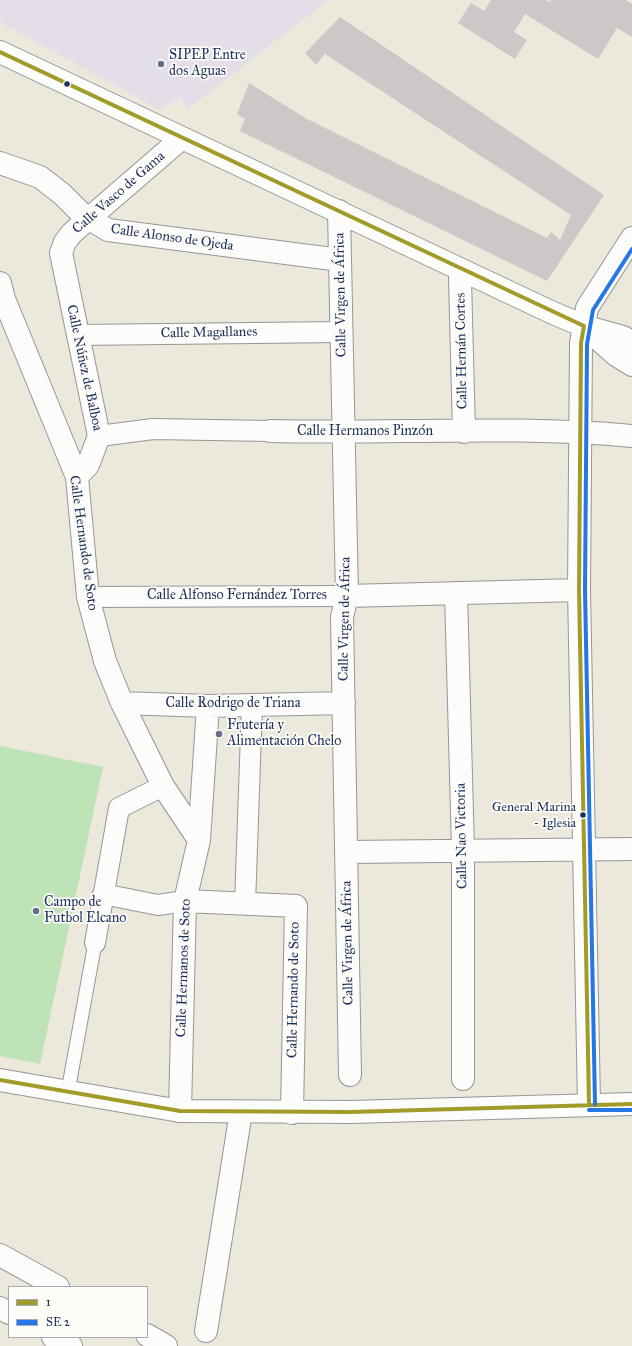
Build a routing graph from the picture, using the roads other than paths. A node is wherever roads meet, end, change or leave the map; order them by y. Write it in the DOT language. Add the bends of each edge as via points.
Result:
graph roads {
  1 [pos="0,52"];
  2 [pos="182,138"];
  3 [pos="0,163"];
  4 [pos="339,211"];
  5 [pos="89,219"];
  6 [pos="632,238"];
  7 [pos="61,252"];
  8 [pos="340,260"];
  9 [pos="463,270"];
  10 [pos="0,283"];
  11 [pos="584,326"];
  12 [pos="341,332"];
  13 [pos="77,335"];
  14 [pos="632,342"];
  15 [pos="632,365"];
  16 [pos="270,431"];
  17 [pos="580,431"];
  18 [pos="464,432"];
  19 [pos="343,433"];
  20 [pos="99,436"];
  21 [pos="632,436"];
  22 [pos="77,477"];
  23 [pos="579,590"];
  24 [pos="456,593"];
  25 [pos="347,596"];
  26 [pos="88,597"];
  27 [pos="122,703"];
  28 [pos="344,703"];
  29 [pos="252,705"];
  30 [pos="208,706"];
  31 [pos="163,786"];
  32 [pos="199,840"];
  33 [pos="632,849"];
  34 [pos="463,850"];
  35 [pos="583,850"];
  36 [pos="347,852"];
  37 [pos="103,894"];
  38 [pos="185,901"];
  39 [pos="245,904"];
  40 [pos="95,943"];
  41 [pos="350,1075"];
  42 [pos="464,1079"];
  43 [pos="0,1080"];
  44 [pos="68,1092"];
  45 [pos="589,1104"];
  46 [pos="632,1104"];
  47 [pos="180,1111"];
  48 [pos="241,1112"];
  49 [pos="292,1113"];
  50 [pos="0,1256"];
  51 [pos="56,1286"];
  52 [pos="206,1331"];
  53 [pos="148,1337"];
  54 [pos="55,1338"];
  55 [pos="71,1346"];
  56 [pos="166,1346"];
  1 -- 2 [label="main road"];
  2 -- 4 [label="main road"];
  2 -- 5 [label="main road, Calle Vasco de Gama"];
  3 -- 5 [label="main road, Calle Alonso de Ojeda" via="40,177"];
  4 -- 8 [label="main road, Calle Virgen de África"];
  4 -- 9 [label="main road"];
  5 -- 7 [label="main road, Calle Vasco de Gama" via="72,233"];
  5 -- 8 [label="main road, Calle Alonso de Ojeda" via="108,230"];
  6 -- 11 [label="main road" via="588,308"];
  7 -- 13 [label="main road, Calle Núñez de Balboa"];
  8 -- 12 [label="main road, Calle Virgen de África"];
  9 -- 11 [label="main road"];
  9 -- 18 [label="main road, Calle Hernán Cortes" via="460,279"];
  10 -- 22 [label="main road, Calle Hernando de Soto"];
  11 -- 14 [label="main road"];
  11 -- 15 [label="main road" via="616,355"];
  11 -- 17 [label="main road" via="581,344"];
  12 -- 13 [label="street, Calle Magallanes"];
  12 -- 19 [label="main road, Calle Virgen de África"];
  13 -- 20 [label="main road, Calle Núñez de Balboa"];
  16 -- 19 [label="main road, Calle Hermanos Pinzón"];
  16 -- 20 [label="street, Calle Hermanos Pinzón" via="153,429"];
  17 -- 18 [label="main road, Calle Hermanos Pinzón"];
  17 -- 21 [label="main road, Calle Hermanos Pinzón"];
  17 -- 23 [label="main road"];
  18 -- 19 [label="main road, Calle Hermanos Pinzón"];
  19 -- 25 [label="main road, Calle Virgen de África"];
  20 -- 22 [label="main road, Calle Núñez de Balboa" via="88,465"];
  22 -- 26 [label="main road, Calle Hernando de Soto"];
  23 -- 24 [label="main road, Calle Alfonso Fernández Torres"];
  23 -- 35 [label="main road"];
  24 -- 25 [label="main road, Calle Alfonso Fernández Torres"];
  24 -- 34 [label="main road, Calle Nao Victoria"];
  25 -- 26 [label="street, Calle Alfonso Fernández Torres"];
  25 -- 28 [label="main road, Calle Virgen de África" via="342,617"];
  26 -- 27 [label="main road, Calle Hernando de Soto" via="105,661"];
  27 -- 30 [label="main road, Calle Rodrigo de Triana"];
  27 -- 31 [label="main road, Calle Hernando de Soto"];
  28 -- 29 [label="main road, Calle Rodrigo de Triana"];
  28 -- 36 [label="main road, Calle Virgen de África"];
  29 -- 30 [label="main road, Calle Rodrigo de Triana"];
  29 -- 39 [label="street"];
  30 -- 32 [label="main road, Calle Hermanos de Soto"];
  31 -- 32 [label="main road, Calle Hernando de Soto"];
  31 -- 37 [label="street" via="119,808"];
  32 -- 38 [label="main road, Calle Hermanos de Soto"];
  33 -- 35 [label="main road"];
  34 -- 35 [label="main road"];
  34 -- 36 [label="main road"];
  34 -- 42 [label="main road, Calle Nao Victoria"];
  35 -- 45 [label="main road"];
  36 -- 41 [label="main road, Calle Virgen de África"];
  37 -- 38 [label="street" via="158,905"];
  37 -- 40 [label="street"];
  38 -- 39 [label="main road, Calle Hernando de Soto"];
  38 -- 47 [label="main road, Calle Hermanos de Soto"];
  39 -- 49 [label="main road, Calle Hernando de Soto" via="296,906"];
  40 -- 44 [label="lane"];
  43 -- 44 [label="main road"];
  44 -- 47 [label="main road"];
  45 -- 46 [label="main road"];
  45 -- 49 [label="main road"];
  47 -- 48 [label="main road"];
  48 -- 49 [label="main road"];
  48 -- 52 [label="main road"];
  50 -- 51 [label="main road"];
  53 -- 56 [label="main road"];
  54 -- 55 [label="main road"];
}
